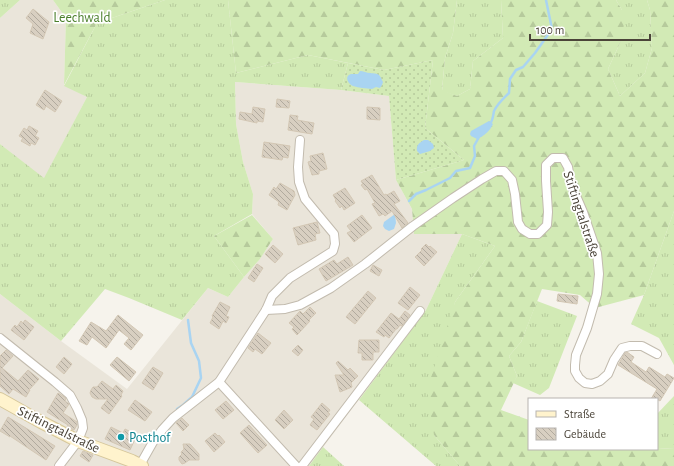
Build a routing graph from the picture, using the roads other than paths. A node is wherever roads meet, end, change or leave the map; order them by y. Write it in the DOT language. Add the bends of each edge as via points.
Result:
graph roads {
  1 [pos="300,140"];
  2 [pos="266,310"];
  3 [pos="420,311"];
  4 [pos="0,338"];
  5 [pos="657,354"];
  6 [pos="219,382"];
  7 [pos="0,399"];
  8 [pos="78,441"];
  9 [pos="141,465"];
  10 [pos="59,466"];
  11 [pos="296,466"];
  12 [pos="302,466"];
  1 -- 2 [label="street, Stiftingtalstraße" via="299,182 305,198 334,234 335,244 333,251 290,278 272,296"];
  2 -- 5 [label="street, Stiftingtalstraße" via="300,305 331,288 413,226 496,172 504,171 512,180 518,222 522,229 530,234 538,234 547,225 546,165 553,158 563,158 597,253 599,274 597,294 576,355 575,371 585,383 592,384 608,374 622,348 642,346"];
  2 -- 6 [label="street, Stiftingtalstraße"];
  3 -- 12 [label="street"];
  4 -- 8 [label="street" via="70,395 78,408 84,428"];
  6 -- 9 [label="street, Stiftingtalstraße" via="173,418 153,442"];
  6 -- 11 [label="street"];
  7 -- 8 [label="street, Stiftingtalstraße"];
  8 -- 9 [label="street, Stiftingtalstraße"];
  8 -- 10 [label="street"];
}
